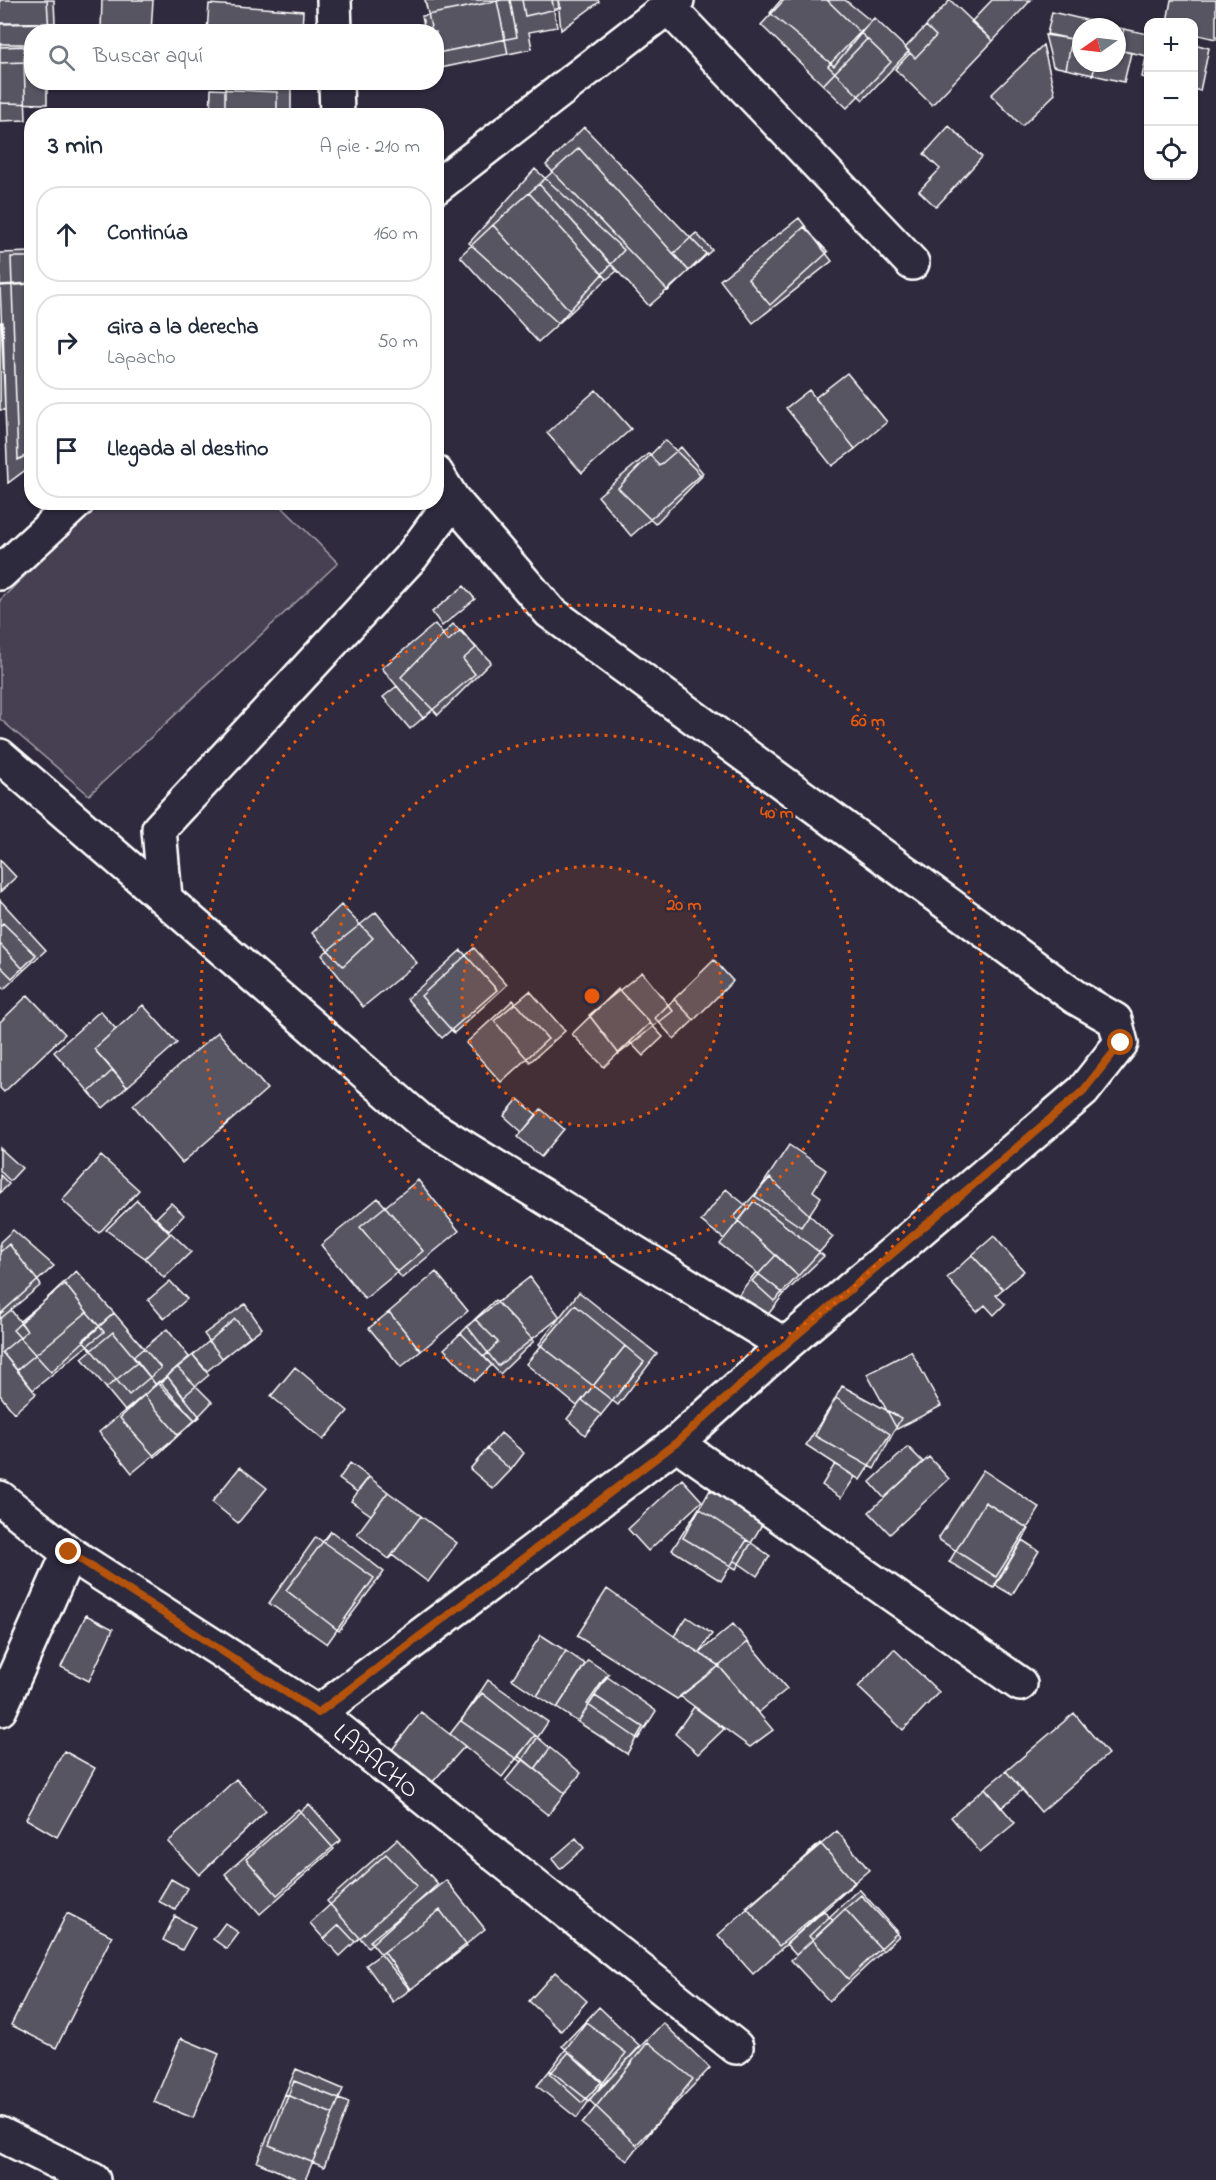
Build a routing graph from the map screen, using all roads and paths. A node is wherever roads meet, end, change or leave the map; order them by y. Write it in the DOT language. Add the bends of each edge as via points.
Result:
graph roads {
  1 [pos="334,0"];
  2 [pos="672,4"];
  3 [pos="334,24"];
  4 [pos="336,90"];
  5 [pos="337,108"];
  6 [pos="444,181"];
  7 [pos="912,263"];
  8 [pos="445,487"];
  9 [pos="68,510"];
  10 [pos="434,510"];
  11 [pos="0,573"];
  12 [pos="0,756"];
  13 [pos="165,898"];
  14 [pos="785,1345"];
  15 [pos="676,1443"];
  16 [pos="0,1498"];
  17 [pos="69,1552"];
  18 [pos="1020,1684"];
  19 [pos="0,1709"];
  20 [pos="318,1713"];
  21 [pos="736,2047"];
  22 [pos="0,2134"];
  23 [pos="93,2180"];
  1 -- 3 [label="street"];
  2 -- 6 [label="street"];
  2 -- 7 [label="street"];
  4 -- 5 [label="street"];
  8 -- 14 [label="street" via="550,612 1065,990 1115,1020 1121,1043 1083,1091"];
  9 -- 11 [label="street"];
  10 -- 13 [label="street" via="412,556 159,829"];
  12 -- 13 [label="street"];
  13 -- 14 [label="street" via="421,1121"];
  14 -- 15 [label="street"];
  15 -- 18 [label="street"];
  15 -- 20 [label="street"];
  16 -- 17 [label="street, LAPACHO"];
  17 -- 19 [label="street"];
  17 -- 20 [label="street, LAPACHO"];
  20 -- 21 [label="street, LAPACHO"];
  22 -- 23 [label="street"];
}
